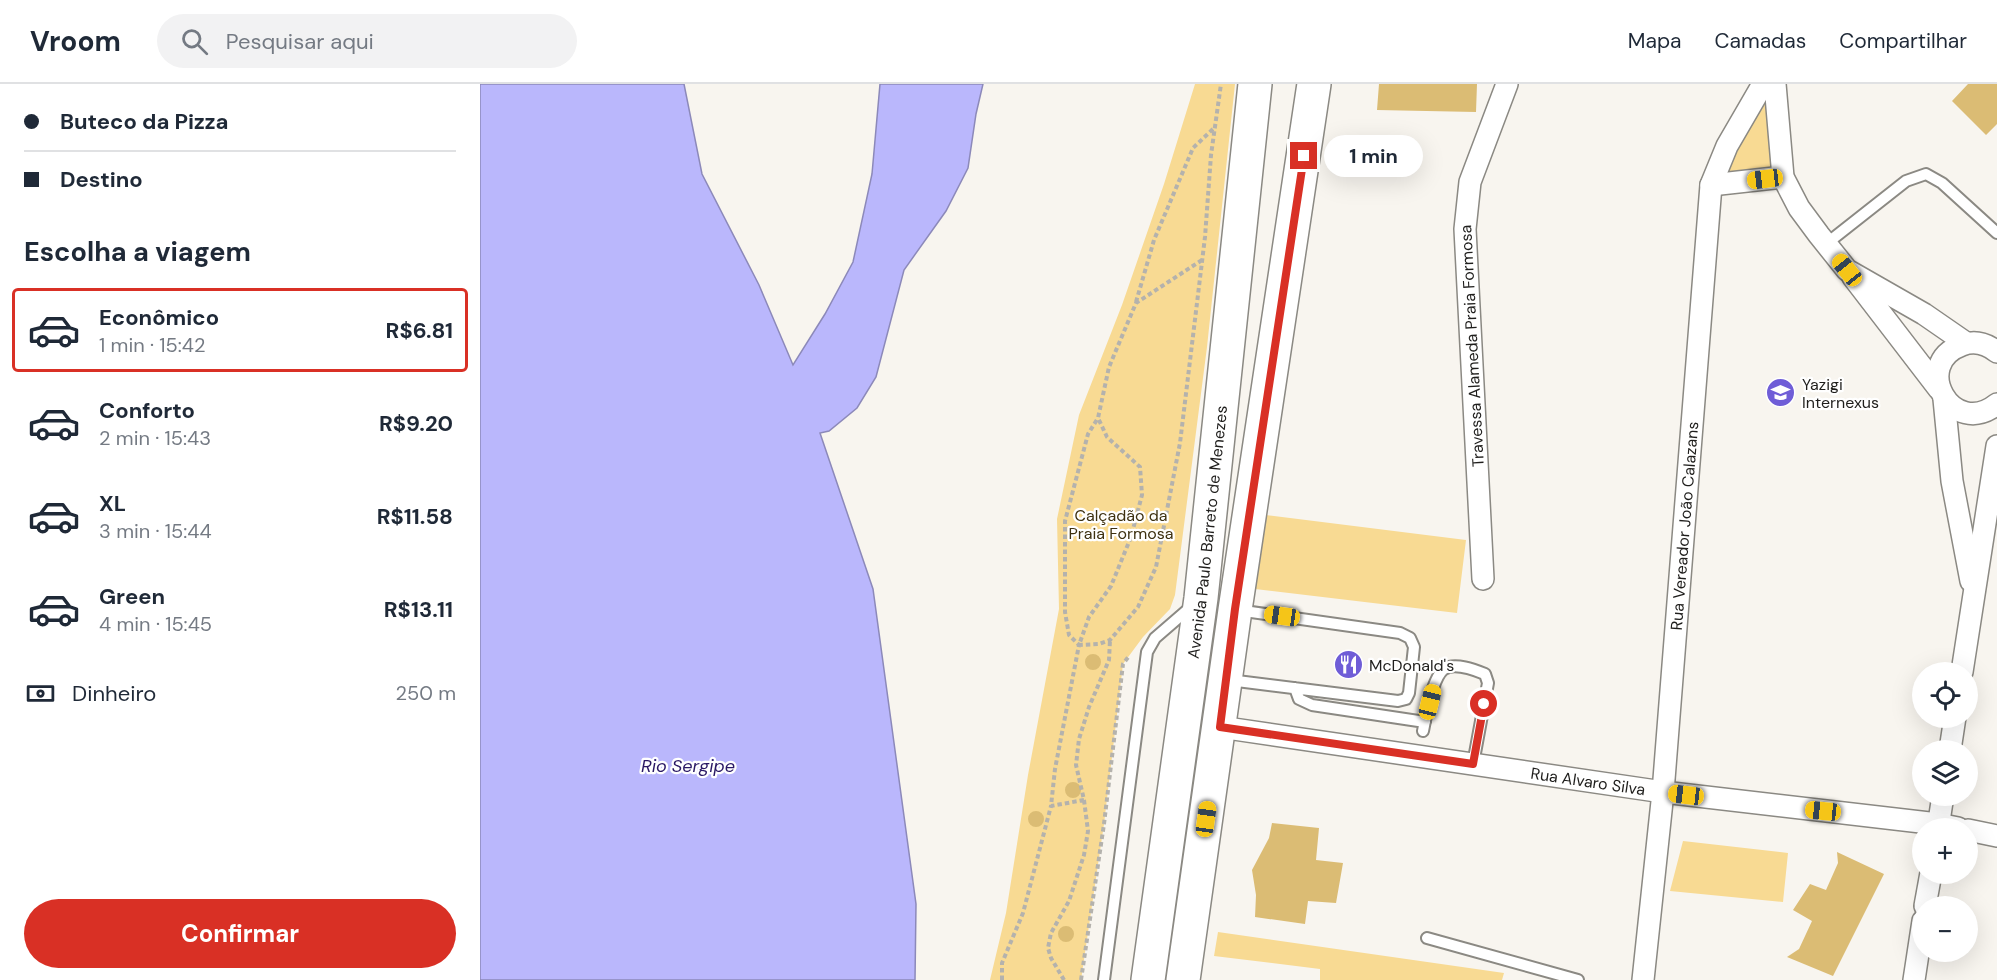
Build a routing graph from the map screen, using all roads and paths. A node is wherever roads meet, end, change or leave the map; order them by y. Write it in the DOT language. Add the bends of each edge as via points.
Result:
graph roads {
  1 [pos="1221,84"];
  2 [pos="1255,84"];
  3 [pos="1507,84"];
  4 [pos="1763,84"];
  5 [pos="1775,84"];
  6 [pos="1317,93"];
  7 [pos="1215,127"];
  8 [pos="1783,177"];
  9 [pos="1711,185"];
  10 [pos="1997,233"];
  11 [pos="1826,244"];
  12 [pos="1202,260"];
  13 [pos="1847,270"];
  14 [pos="1136,303"];
  15 [pos="1985,344"];
  16 [pos="1942,394"];
  17 [pos="1997,404"];
  18 [pos="1098,418"];
  19 [pos="1997,446"];
  20 [pos="1483,579"];
  21 [pos="1974,597"];
  22 [pos="1202,598"];
  23 [pos="1235,609"];
  24 [pos="1110,640"];
  25 [pos="1079,645"];
  26 [pos="1130,655"];
  27 [pos="1964,662"];
  28 [pos="1226,680"];
  29 [pos="1295,688"];
  30 [pos="1220,727"];
  31 [pos="1473,764"];
  32 [pos="1662,792"];
  33 [pos="1084,800"];
  34 [pos="1051,806"];
  35 [pos="1912,823"];
  36 [pos="1978,832"];
  37 [pos="1997,836"];
  38 [pos="1427,938"];
  39 [pos="1917,962"];
  40 [pos="1002,980"];
  41 [pos="1064,980"];
  42 [pos="1081,980"];
  43 [pos="1104,980"];
  44 [pos="1148,980"];
  45 [pos="1183,980"];
  46 [pos="1578,980"];
  47 [pos="1643,980"];
  48 [pos="1914,980"];
  1 -- 7 [label="path"];
  2 -- 22 [label="main road, Avenida Paulo Barreto de Menezes"];
  3 -- 20 [label="street, Travessa Alameda Praia Formosa" via="1470,182 1465,229"];
  4 -- 9 [label="street, Rua Vereador João Calazans" via="1727,146"];
  5 -- 8 [label="street"];
  6 -- 23 [label="main road"];
  7 -- 12 [label="path"];
  7 -- 14 [label="path" via="1193,148 1154,240"];
  8 -- 9 [label="street"];
  8 -- 11 [label="street" via="1799,208"];
  9 -- 32 [label="street, Rua Vereador João Calazans"];
  10 -- 11 [label="lane" via="1942,183 1926,174 1906,181"];
  11 -- 13 [label="street"];
  12 -- 14 [label="path"];
  12 -- 24 [label="path" via="1180,443 1156,567 1137,607"];
  13 -- 15 [label="street"];
  13 -- 16 [label="street"];
  14 -- 18 [label="path" via="1109,368"];
  15 -- 16 [label="street" via="1955,348 1946,355 1938,377"];
  16 -- 17 [label="street" via="1960,411 1970,413 1981,413"];
  16 -- 21 [label="street" via="1952,481"];
  18 -- 25 [label="path" via="1088,434 1065,521 1065,612 1069,635"];
  18 -- 25 [label="path" via="1107,437 1140,468 1142,495 1131,537 1111,586 1089,617"];
  19 -- 21 [label="street"];
  21 -- 27 [label="street"];
  22 -- 43 [label="lane" via="1155,638 1147,652"];
  22 -- 44 [label="main road, Avenida Paulo Barreto de Menezes"];
  23 -- 28 [label="main road"];
  23 -- 29 [label="lane" via="1400,633 1410,638 1414,647 1406,699"];
  24 -- 25 [label="path"];
  24 -- 33 [label="path" via="1109,660 1079,739 1076,765"];
  25 -- 34 [label="path"];
  26 -- 42 [label="path" via="1123,664"];
  28 -- 29 [label="lane"];
  28 -- 30 [label="main road"];
  29 -- 31 [label="lane" via="1299,699 1312,705 1424,726 1435,682 1444,669 1455,666 1485,674 1488,683"];
  30 -- 31 [label="street, Rua Alvaro Silva"];
  30 -- 45 [label="main road"];
  31 -- 32 [label="street, Rua Alvaro Silva"];
  32 -- 35 [label="street, Rua Alvaro Silva"];
  32 -- 47 [label="street, Rua Vereador João Calazans"];
  33 -- 34 [label="path"];
  33 -- 41 [label="path" via="1088,831 1084,855 1048,948"];
  34 -- 40 [label="path" via="1023,913 1002,963"];
  36 -- 37 [label="street"];
  38 -- 46 [label="lane"];
  39 -- 48 [label="street"];
}
